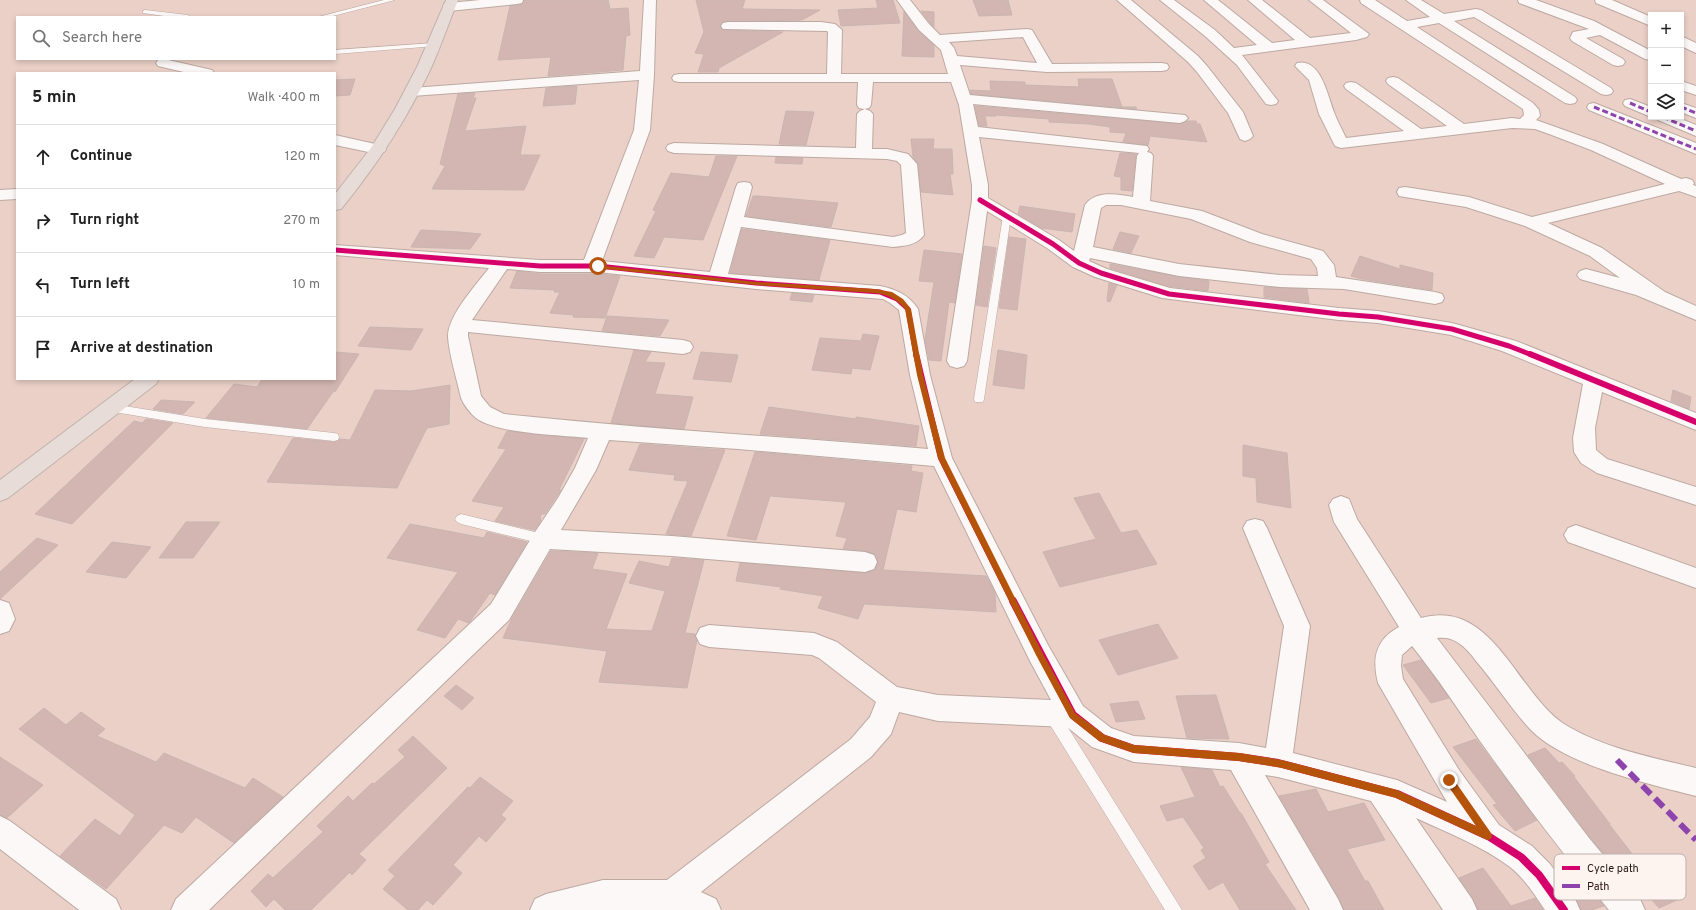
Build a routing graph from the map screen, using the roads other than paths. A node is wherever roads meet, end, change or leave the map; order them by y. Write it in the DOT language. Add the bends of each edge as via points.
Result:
graph roads {
  1 [pos="392,0"];
  2 [pos="517,0"];
  3 [pos="650,0"];
  4 [pos="903,0"];
  5 [pos="1123,0"];
  6 [pos="1166,0"];
  7 [pos="1210,0"];
  8 [pos="1254,0"];
  9 [pos="1315,0"];
  10 [pos="1366,0"];
  11 [pos="1412,0"];
  12 [pos="1524,0"];
  13 [pos="1601,0"];
  14 [pos="481,2"];
  15 [pos="450,3"];
  16 [pos="1460,3"];
  17 [pos="145,12"];
  18 [pos="1476,13"];
  19 [pos="179,16"];
  20 [pos="325,16"];
  21 [pos="1441,19"];
  22 [pos="1648,20"];
  23 [pos="1405,25"];
  24 [pos="728,26"];
  25 [pos="1601,30"];
  26 [pos="937,39"];
  27 [pos="1684,42"];
  28 [pos="1307,43"];
  29 [pos="434,46"];
  30 [pos="1269,48"];
  31 [pos="1696,49"];
  32 [pos="336,52"];
  33 [pos="1231,52"];
  34 [pos="1648,55"];
  35 [pos="951,60"];
  36 [pos="1618,62"];
  37 [pos="163,63"];
  38 [pos="1302,66"];
  39 [pos="1162,67"];
  40 [pos="1047,68"];
  41 [pos="203,72"];
  42 [pos="647,75"];
  43 [pos="1579,76"];
  44 [pos="679,78"];
  45 [pos="834,78"];
  46 [pos="866,78"];
  47 [pos="957,78"];
  48 [pos="1392,82"];
  49 [pos="1542,83"];
  50 [pos="1351,86"];
  51 [pos="1684,86"];
  52 [pos="1503,90"];
  53 [pos="1606,91"];
  54 [pos="1696,91"];
  55 [pos="412,92"];
  56 [pos="964,99"];
  57 [pos="1570,100"];
  58 [pos="1271,101"];
  59 [pos="1630,103"];
  60 [pos="1594,107"];
  61 [pos="1684,108"];
  62 [pos="1648,111"];
  63 [pos="1696,113"];
  64 [pos="1180,118"];
  65 [pos="1670,120"];
  66 [pos="1524,124"];
  67 [pos="1461,129"];
  68 [pos="971,131"];
  69 [pos="1696,131"];
  70 [pos="1418,134"];
  71 [pos="1245,136"];
  72 [pos="336,140"];
  73 [pos="674,148"];
  74 [pos="378,149"];
  75 [pos="1696,149"];
  76 [pos="864,153"];
  77 [pos="1696,177"];
  78 [pos="744,187"];
  79 [pos="1689,189"];
  80 [pos="1405,192"];
  81 [pos="16,194"];
  82 [pos="0,195"];
  83 [pos="980,200"];
  84 [pos="336,204"];
  85 [pos="1141,204"];
  86 [pos="1008,216"];
  87 [pos="734,221"];
  88 [pos="1531,222"];
  89 [pos="336,250"];
  90 [pos="1081,257"];
  91 [pos="502,263"];
  92 [pos="591,266"];
  93 [pos="1586,276"];
  94 [pos="717,279"];
  95 [pos="1326,282"];
  96 [pos="1658,296"];
  97 [pos="1435,298"];
  98 [pos="1696,314"];
  99 [pos="460,325"];
  100 [pos="683,348"];
  101 [pos="957,362"];
  102 [pos="148,380"];
  103 [pos="1594,381"];
  104 [pos="979,399"];
  105 [pos="112,408"];
  106 [pos="1696,422"];
  107 [pos="602,432"];
  108 [pos="334,437"];
  109 [pos="942,458"];
  110 [pos="0,492"];
  111 [pos="1696,496"];
  112 [pos="1341,505"];
  113 [pos="461,519"];
  114 [pos="1255,528"];
  115 [pos="1576,536"];
  116 [pos="543,539"];
  117 [pos="865,562"];
  118 [pos="1696,578"];
  119 [pos="0,611"];
  120 [pos="0,623"];
  121 [pos="1416,631"];
  122 [pos="709,636"];
  123 [pos="891,698"];
  124 [pos="1062,714"];
  125 [pos="1239,757"];
  126 [pos="1278,763"];
  127 [pos="1696,782"];
  128 [pos="1380,790"];
  129 [pos="0,831"];
  130 [pos="1488,836"];
  131 [pos="1582,854"];
  132 [pos="672,895"];
  133 [pos="1554,896"];
  134 [pos="1557,900"];
  135 [pos="1621,900"];
  136 [pos="106,910"];
  137 [pos="187,910"];
  138 [pos="546,910"];
  139 [pos="705,910"];
  140 [pos="1174,910"];
  141 [pos="1327,910"];
  142 [pos="1461,910"];
  143 [pos="1564,910"];
  144 [pos="1629,910"];
  1 -- 20 [label="lane"];
  2 -- 14 [label="street"];
  3 -- 42 [label="street"];
  4 -- 26 [label="street"];
  5 -- 71 [label="street" via="1202,69 1235,112"];
  6 -- 33 [label="street"];
  7 -- 30 [label="street"];
  8 -- 28 [label="street"];
  9 -- 28 [label="street" via="1362,34"];
  10 -- 23 [label="street"];
  11 -- 21 [label="street"];
  12 -- 25 [label="street"];
  13 -- 22 [label="street"];
  14 -- 15 [label="street"];
  15 -- 29 [label="highway"];
  16 -- 18 [label="street"];
  17 -- 19 [label="lane"];
  18 -- 21 [label="street"];
  18 -- 43 [label="street"];
  21 -- 23 [label="street"];
  21 -- 49 [label="street"];
  23 -- 52 [label="street"];
  24 -- 45 [label="street" via="830,27 835,30"];
  25 -- 34 [label="street"];
  25 -- 36 [label="street" via="1578,35 1577,38"];
  26 -- 35 [label="street" via="947,48"];
  26 -- 40 [label="street" via="1027,33"];
  27 -- 31 [label="street"];
  28 -- 30 [label="street"];
  29 -- 32 [label="lane"];
  29 -- 55 [label="highway"];
  30 -- 33 [label="street"];
  33 -- 58 [label="street" via="1251,73"];
  35 -- 40 [label="street"];
  35 -- 47 [label="street"];
  37 -- 41 [label="street"];
  38 -- 70 [label="street" via="1316,78 1327,114 1341,143"];
  39 -- 40 [label="street"];
  42 -- 55 [label="street"];
  42 -- 92 [label="street" via="642,130"];
  43 -- 49 [label="street"];
  43 -- 53 [label="street"];
  44 -- 45 [label="street"];
  45 -- 46 [label="street"];
  46 -- 47 [label="street"];
  46 -- 76 [label="street"];
  47 -- 56 [label="street"];
  48 -- 67 [label="street"];
  49 -- 52 [label="street"];
  49 -- 57 [label="street"];
  50 -- 70 [label="street"];
  51 -- 54 [label="street"];
  52 -- 66 [label="street" via="1531,110 1532,116"];
  55 -- 74 [label="highway"];
  56 -- 64 [label="street"];
  56 -- 68 [label="street"];
  59 -- 62 [label="street"];
  60 -- 75 [label="street"];
  61 -- 63 [label="street"];
  65 -- 69 [label="street"];
  66 -- 67 [label="street"];
  66 -- 79 [label="street" via="1537,125 1590,145"];
  67 -- 70 [label="street"];
  68 -- 83 [label="street"];
  68 -- 85 [label="street" via="1143,153"];
  72 -- 74 [label="street"];
  73 -- 76 [label="street"];
  74 -- 84 [label="highway"];
  76 -- 87 [label="street" via="902,157 910,164 915,235 907,240 893,242"];
  77 -- 79 [label="street"];
  78 -- 87 [label="street"];
  79 -- 88 [label="street"];
  80 -- 88 [label="street" via="1469,202"];
  81 -- 82 [label="street"];
  83 -- 86 [label="street"];
  83 -- 101 [label="street"];
  85 -- 90 [label="street" via="1103,200 1093,205"];
  85 -- 95 [label="street" via="1196,215 1256,238 1317,255 1324,263 1328,274"];
  86 -- 90 [label="street" via="1053,244"];
  86 -- 104 [label="lane"];
  87 -- 94 [label="street"];
  88 -- 96 [label="street" via="1596,252"];
  89 -- 91 [label="street"];
  90 -- 95 [label="street" via="1280,281"];
  90 -- 103 [label="street" via="1101,273 1169,294 1378,317 1452,329 1509,346"];
  91 -- 92 [label="street"];
  91 -- 99 [label="street"];
  92 -- 94 [label="street"];
  93 -- 96 [label="street" via="1624,284"];
  94 -- 109 [label="street" via="875,291 890,293 901,300 908,309 920,375"];
  95 -- 97 [label="street"];
  96 -- 98 [label="street"];
  99 -- 100 [label="street"];
  99 -- 107 [label="street" via="458,336 471,398 483,412 500,421"];
  102 -- 105 [label="highway"];
  103 -- 106 [label="street"];
  103 -- 111 [label="street" via="1582,442 1585,453 1604,467"];
  105 -- 108 [label="lane" via="205,423"];
  105 -- 110 [label="highway"];
  107 -- 109 [label="street"];
  107 -- 116 [label="street" via="585,470"];
  109 -- 124 [label="street" via="1039,653"];
  112 -- 121 [label="street" via="1346,522"];
  113 -- 116 [label="lane"];
  114 -- 126 [label="street" via="1297,626"];
  115 -- 118 [label="street"];
  116 -- 117 [label="street" via="672,546"];
  116 -- 137 [label="street" via="500,612"];
  119 -- 120 [label="street"];
  121 -- 127 [label="street" via="1444,626 1467,634 1540,720 1558,736 1602,756"];
  121 -- 130 [label="street" via="1397,642 1389,653 1387,668 1391,683 1449,780"];
  121 -- 131 [label="street"];
  122 -- 123 [label="street" via="814,644 828,650"];
  123 -- 124 [label="street" via="938,708"];
  123 -- 132 [label="street" via="881,725 861,748"];
  124 -- 125 [label="street" via="1102,738 1134,749"];
  124 -- 140 [label="lane"];
  125 -- 126 [label="street"];
  125 -- 141 [label="street"];
  126 -- 128 [label="street"];
  128 -- 130 [label="street" via="1397,794"];
  128 -- 142 [label="street"];
  129 -- 136 [label="street"];
  130 -- 133 [label="street" via="1521,857 1539,875"];
  132 -- 138 [label="street" via="603,895"];
  132 -- 139 [label="street"];
  134 -- 143 [label="street"];
  135 -- 144 [label="street"];
}
